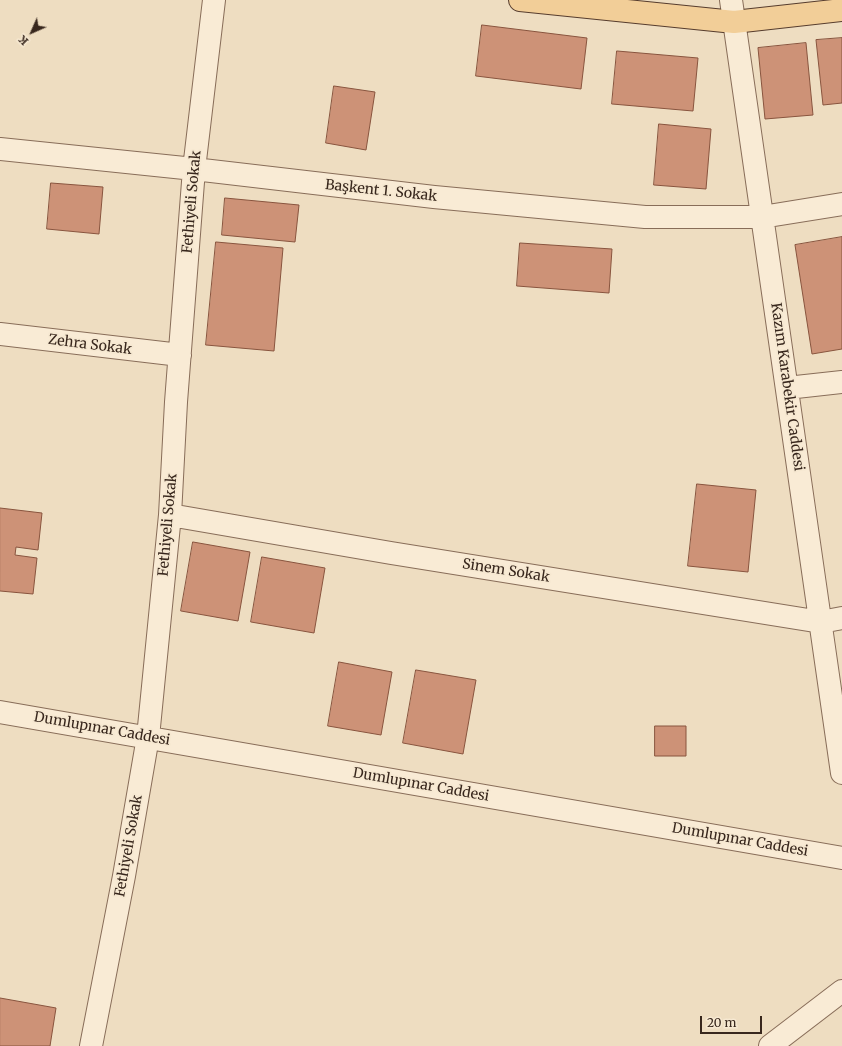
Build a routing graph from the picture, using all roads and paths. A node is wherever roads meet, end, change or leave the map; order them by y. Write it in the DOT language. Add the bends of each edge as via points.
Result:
graph roads {
  1 [pos="214,0"];
  2 [pos="520,0"];
  3 [pos="731,0"];
  4 [pos="842,10"];
  5 [pos="734,22"];
  6 [pos="0,149"];
  7 [pos="194,170"];
  8 [pos="842,204"];
  9 [pos="762,217"];
  10 [pos="0,334"];
  11 [pos="180,355"];
  12 [pos="842,382"];
  13 [pos="788,388"];
  14 [pos="170,515"];
  15 [pos="842,618"];
  16 [pos="821,622"];
  17 [pos="0,712"];
  18 [pos="148,737"];
  19 [pos="842,773"];
  20 [pos="842,858"];
  21 [pos="842,991"];
  22 [pos="91,1046"];
  23 [pos="770,1046"];
  1 -- 7 [label="street, Fethiyeli Sokak"];
  2 -- 5 [label="main road"];
  3 -- 5 [label="street, Kazım Karabekir Caddesi"];
  4 -- 5 [label="main road"];
  5 -- 9 [label="street, Kazım Karabekir Caddesi"];
  6 -- 7 [label="street, Başkent 1. Sokak"];
  7 -- 9 [label="street, Başkent 1. Sokak" via="645,217"];
  7 -- 11 [label="street, Fethiyeli Sokak"];
  8 -- 9 [label="street, Başkent 1. Sokak"];
  9 -- 13 [label="street, Kazım Karabekir Caddesi"];
  10 -- 11 [label="street, Zehra Sokak"];
  11 -- 14 [label="street, Fethiyeli Sokak"];
  12 -- 13 [label="street"];
  13 -- 16 [label="street, Kazım Karabekir Caddesi"];
  14 -- 16 [label="street, Sinem Sokak"];
  14 -- 18 [label="street, Fethiyeli Sokak"];
  15 -- 16 [label="street, Sinem Sokak"];
  16 -- 19 [label="street, Kazım Karabekir Caddesi"];
  17 -- 18 [label="street, Dumlupınar Caddesi"];
  18 -- 20 [label="street, Dumlupınar Caddesi"];
  18 -- 22 [label="street, Fethiyeli Sokak"];
  21 -- 23 [label="street"];
}
